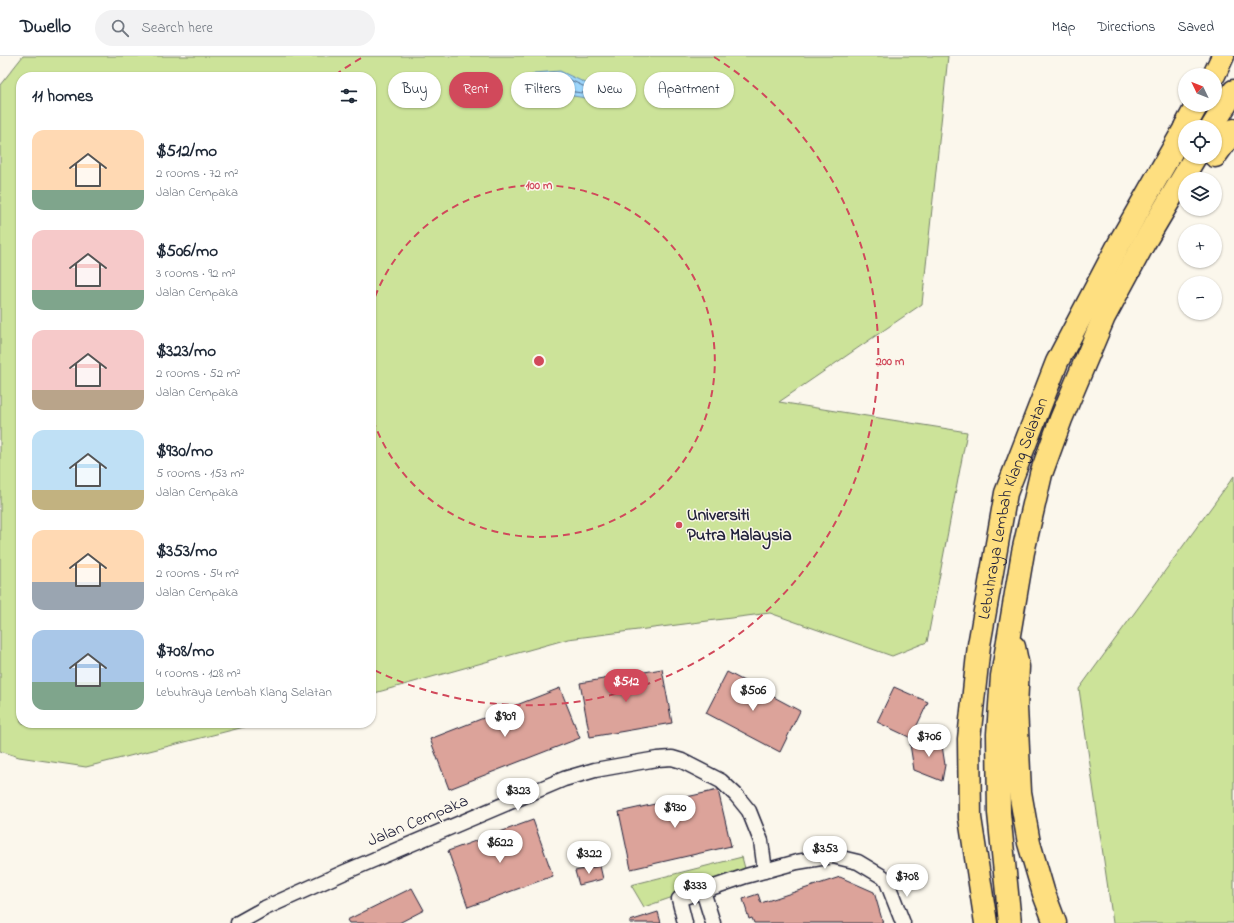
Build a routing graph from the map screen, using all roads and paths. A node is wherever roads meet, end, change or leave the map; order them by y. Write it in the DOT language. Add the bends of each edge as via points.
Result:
graph roads {
  1 [pos="1223,56"];
  2 [pos="1217,68"];
  3 [pos="1234,91"];
  4 [pos="1216,120"];
  5 [pos="1234,130"];
  6 [pos="1178,139"];
  7 [pos="1222,146"];
  8 [pos="1191,164"];
  9 [pos="1178,203"];
  10 [pos="1144,243"];
  11 [pos="1010,626"];
  12 [pos="766,871"];
  13 [pos="703,891"];
  14 [pos="986,922"];
  15 [pos="238,923"];
  16 [pos="685,923"];
  17 [pos="712,923"];
  18 [pos="903,923"];
  19 [pos="1010,923"];
  20 [pos="1055,923"];
  1 -- 2 [label="highway"];
  3 -- 4 [label="highway"];
  5 -- 7 [label="highway"];
  6 -- 14 [label="highway, Lebuhraya Lembah Klang Selatan" via="1121,240 1057,362 1006,493 979,645 969,739 970,818"];
  8 -- 10 [label="highway, Lebuhraya Lembah Klang Selatan"];
  9 -- 10 [label="highway"];
  10 -- 11 [label="highway, Lebuhraya Lembah Klang Selatan" via="1104,317 1041,474 1023,552"];
  11 -- 19 [label="highway, Lebuhraya Lembah Klang Selatan" via="1002,676 998,734 999,813"];
  11 -- 20 [label="highway" via="1018,667 1016,707 1020,792 1029,843"];
  12 -- 13 [label="street"];
  12 -- 15 [label="street, Jalan Cempaka" via="761,841 748,811 736,796 721,781 682,761 657,758 564,778 352,869"];
  12 -- 18 [label="street" via="797,862 833,856 858,862 887,882"];
  13 -- 16 [label="street" via="680,899"];
  13 -- 17 [label="street"];
}
